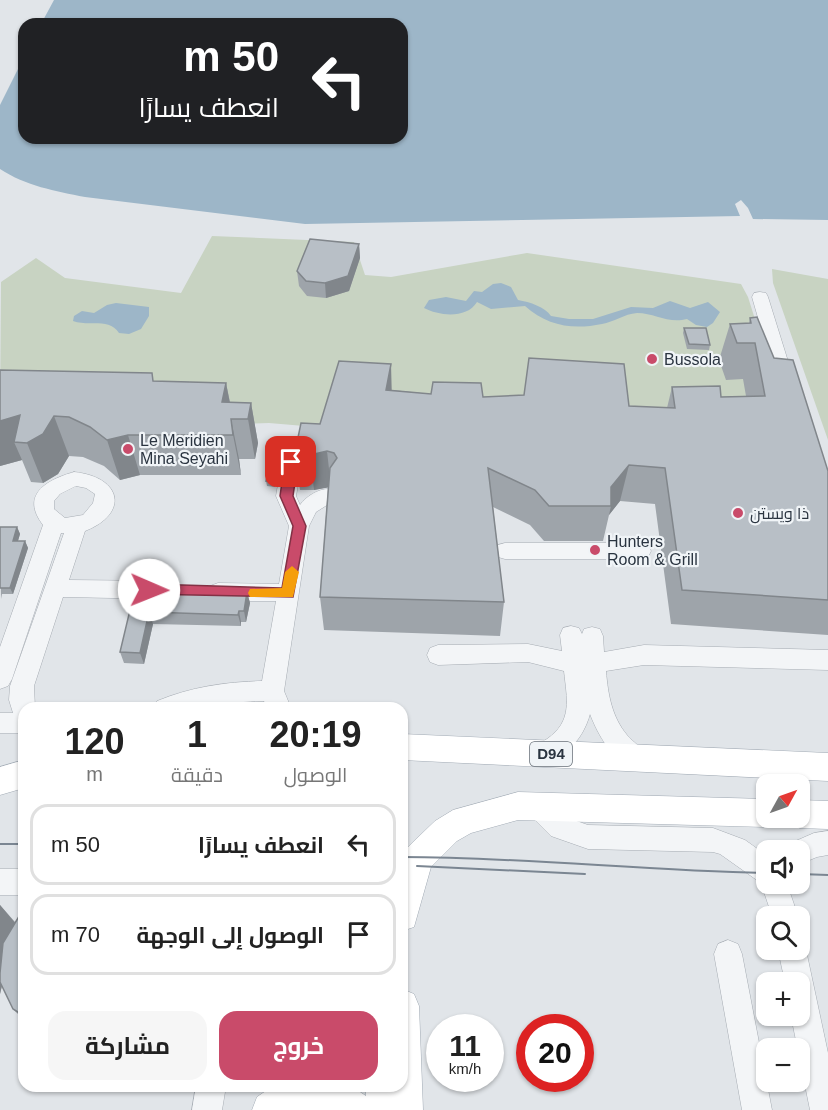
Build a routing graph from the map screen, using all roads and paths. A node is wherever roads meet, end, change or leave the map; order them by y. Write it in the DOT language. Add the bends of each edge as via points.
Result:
graph roads {
  1 [pos="760,297"];
  2 [pos="794,408"];
  3 [pos="291,462"];
  4 [pos="328,495"];
  5 [pos="54,524"];
  6 [pos="77,525"];
  7 [pos="300,526"];
  8 [pos="641,550"];
  9 [pos="505,551"];
  10 [pos="55,590"];
  11 [pos="30,591"];
  12 [pos="288,593"];
  13 [pos="582,636"];
  14 [pos="438,656"];
  15 [pos="828,660"];
  16 [pos="584,664"];
  17 [pos="0,680"];
  18 [pos="11,686"];
  19 [pos="276,700"];
  20 [pos="22,702"];
  21 [pos="182,702"];
  22 [pos="0,723"];
  23 [pos="18,723"];
  24 [pos="408,747"];
  25 [pos="542,754"];
  26 [pos="634,757"];
  27 [pos="828,767"];
  28 [pos="18,776"];
  29 [pos="0,781"];
  30 [pos="529,807"];
  31 [pos="756,813"];
  32 [pos="810,814"];
  33 [pos="828,815"];
  34 [pos="828,843"];
  35 [pos="810,847"];
  36 [pos="756,863"];
  37 [pos="0,882"];
  38 [pos="18,882"];
  39 [pos="408,892"];
  40 [pos="728,954"];
  41 [pos="809,1026"];
  42 [pos="210,1092"];
  43 [pos="384,1092"];
  44 [pos="404,1092"];
  45 [pos="825,1099"];
  46 [pos="207,1110"];
  47 [pos="270,1110"];
  48 [pos="354,1110"];
  49 [pos="385,1110"];
  50 [pos="405,1110"];
  51 [pos="757,1110"];
  1 -- 2 [label="street"];
  3 -- 7 [label="street" via="286,496"];
  4 -- 7 [label="street" via="309,507"];
  5 -- 6 [label="street"];
  5 -- 6 [label="street" via="41,511 49,491 60,483 87,480 105,492 105,502 99,512"];
  5 -- 11 [label="street"];
  6 -- 10 [label="street"];
  7 -- 12 [label="street"];
  8 -- 9 [label="street"];
  10 -- 11 [label="street"];
  10 -- 12 [label="street"];
  10 -- 18 [label="street"];
  11 -- 17 [label="street"];
  12 -- 19 [label="street"];
  13 -- 16 [label="street"];
  14 -- 16 [label="street" via="528,654"];
  15 -- 16 [label="street" via="644,655"];
  16 -- 25 [label="street" via="579,717 564,740"];
  16 -- 26 [label="street" via="602,718 618,744"];
  18 -- 20 [label="street"];
  19 -- 21 [label="street" via="216,693"];
  22 -- 23 [label="street"];
  24 -- 25 [label="main road, D94"];
  25 -- 26 [label="main road, D94"];
  26 -- 27 [label="main road, D94"];
  28 -- 29 [label="main road"];
  30 -- 31 [label="main road"];
  30 -- 36 [label="street" via="560,827 588,837 713,840 743,851"];
  30 -- 39 [label="main road" via="464,820 431,843 415,866"];
  32 -- 33 [label="main road"];
  34 -- 35 [label="street"];
  37 -- 38 [label="street"];
  40 -- 51 [label="street"];
  41 -- 45 [label="street"];
  42 -- 46 [label="street"];
  43 -- 49 [label="main road"];
  44 -- 50 [label="main road"];
  47 -- 48 [label="main road" via="283,1098 304,1092 328,1093"];
}
